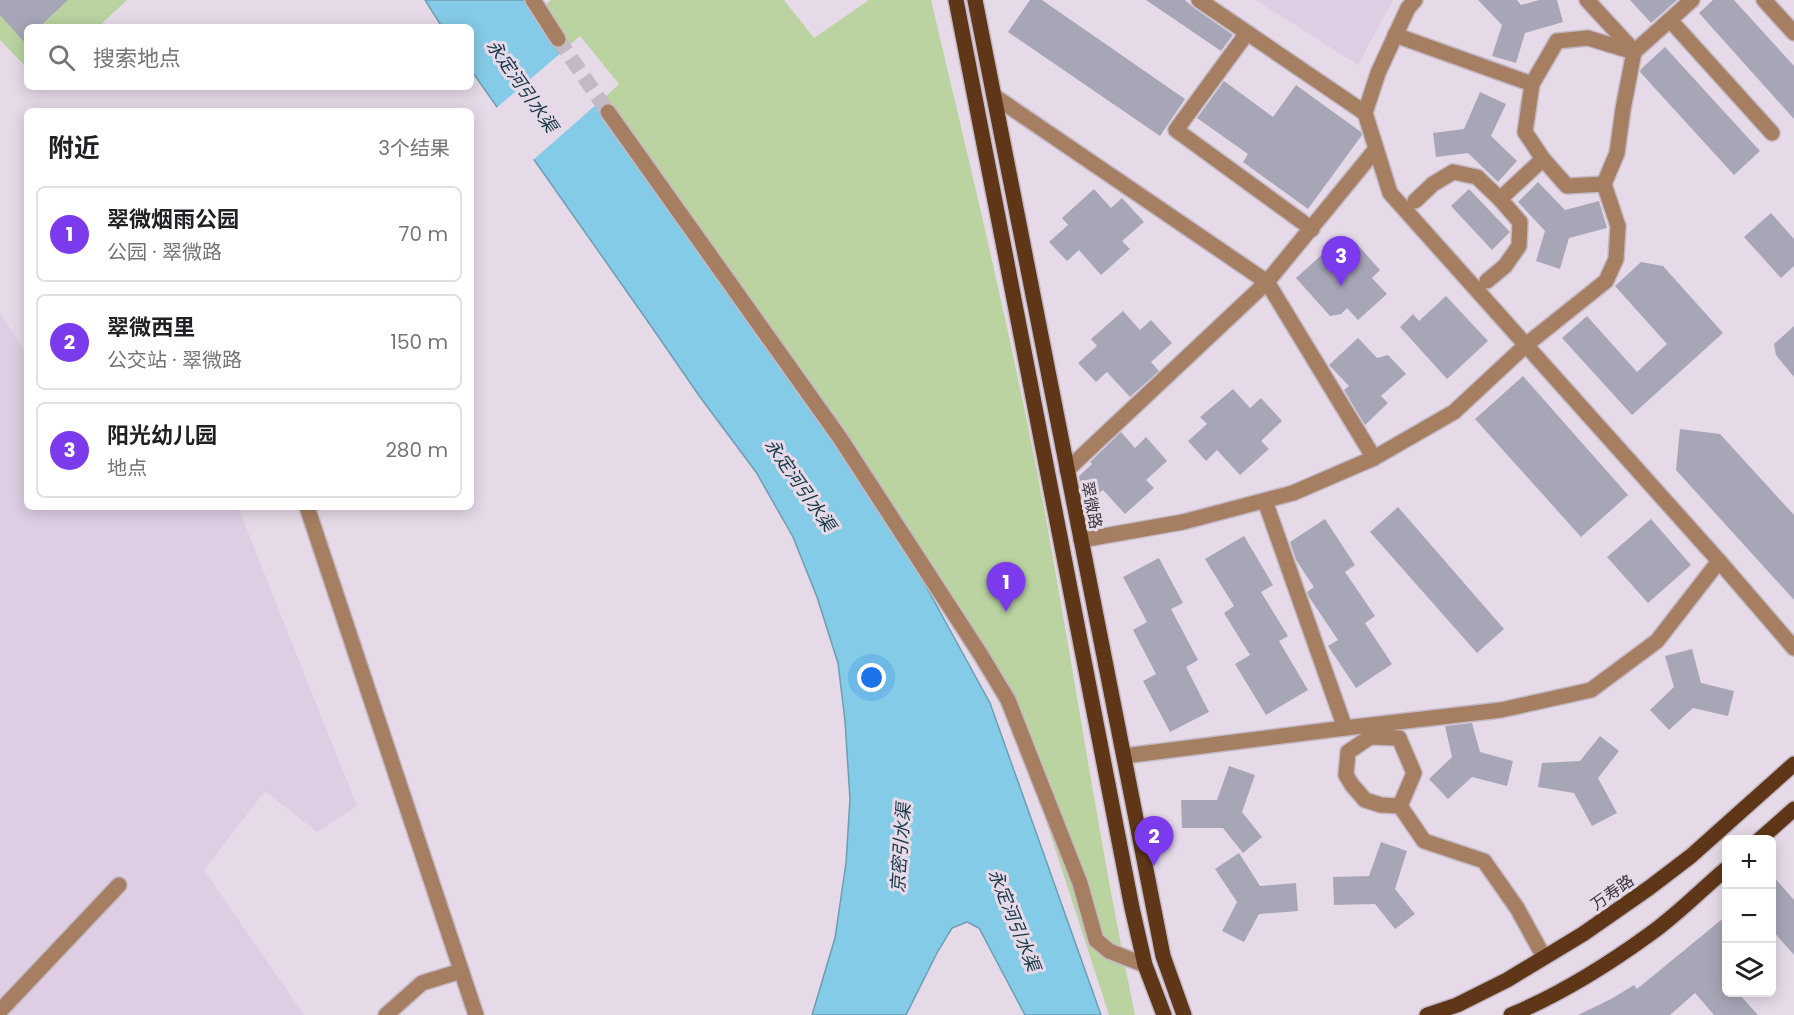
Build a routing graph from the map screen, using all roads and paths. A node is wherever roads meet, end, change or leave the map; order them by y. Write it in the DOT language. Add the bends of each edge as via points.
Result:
graph roads {
  1 [pos="533,0"];
  2 [pos="956,0"];
  3 [pos="975,0"];
  4 [pos="1199,0"];
  5 [pos="1415,0"];
  6 [pos="1587,0"];
  7 [pos="1692,0"];
  8 [pos="1764,0"];
  9 [pos="1670,20"];
  10 [pos="1247,33"];
  11 [pos="1794,33"];
  12 [pos="1395,35"];
  13 [pos="558,39"];
  14 [pos="1634,52"];
  15 [pos="1532,84"];
  16 [pos="994,96"];
  17 [pos="608,112"];
  18 [pos="1365,113"];
  19 [pos="1772,133"];
  20 [pos="1376,149"];
  21 [pos="1543,159"];
  22 [pos="1604,184"];
  23 [pos="1500,199"];
  24 [pos="1415,201"];
  25 [pos="1312,229"];
  26 [pos="1487,281"];
  27 [pos="1267,282"];
  28 [pos="1526,345"];
  29 [pos="1374,458"];
  30 [pos="1067,471"];
  31 [pos="1265,501"];
  32 [pos="308,510"];
  33 [pos="1081,540"];
  34 [pos="1719,561"];
  35 [pos="1794,648"];
  36 [pos="1345,728"];
  37 [pos="1124,756"];
  38 [pos="1794,764"];
  39 [pos="1400,806"];
  40 [pos="1794,809"];
  41 [pos="1765,835"];
  42 [pos="1722,871"];
  43 [pos="119,885"];
  44 [pos="1544,957"];
  45 [pos="1144,965"];
  46 [pos="461,971"];
  47 [pos="0,1011"];
  48 [pos="386,1015"];
  49 [pos="476,1015"];
  50 [pos="1164,1015"];
  51 [pos="1184,1015"];
  52 [pos="1427,1015"];
  53 [pos="1511,1015"];
  1 -- 13 [label="street"];
  2 -- 45 [label="main road"];
  3 -- 16 [label="main road, 翠微路"];
  4 -- 10 [label="street"];
  5 -- 12 [label="street"];
  6 -- 14 [label="street"];
  7 -- 9 [label="street"];
  8 -- 11 [label="street"];
  9 -- 14 [label="street"];
  9 -- 19 [label="street"];
  10 -- 18 [label="street"];
  10 -- 25 [label="street" via="1176,130"];
  12 -- 15 [label="street"];
  12 -- 18 [label="street"];
  14 -- 15 [label="street" via="1588,38 1557,41"];
  14 -- 22 [label="street" via="1617,153"];
  15 -- 21 [label="street" via="1525,132"];
  16 -- 27 [label="street"];
  16 -- 30 [label="main road, 翠微路"];
  17 -- 45 [label="street" via="840,438 1008,700 1080,883 1096,940 1109,951"];
  18 -- 20 [label="street"];
  20 -- 25 [label="street"];
  20 -- 28 [label="street" via="1390,193"];
  21 -- 22 [label="street" via="1567,186"];
  21 -- 23 [label="street"];
  22 -- 28 [label="street" via="1618,226 1616,259 1606,280"];
  23 -- 24 [label="street" via="1477,177 1453,172"];
  23 -- 26 [label="street" via="1520,222 1519,246 1505,266"];
  25 -- 27 [label="street"];
  27 -- 29 [label="street"];
  27 -- 30 [label="street"];
  28 -- 29 [label="street" via="1454,412"];
  28 -- 34 [label="street"];
  29 -- 31 [label="street"];
  30 -- 33 [label="main road, 翠微路"];
  31 -- 33 [label="street" via="1183,522"];
  31 -- 36 [label="street"];
  32 -- 46 [label="street"];
  33 -- 37 [label="main road, 翠微路"];
  34 -- 35 [label="street"];
  34 -- 36 [label="street" via="1657,641 1591,690 1501,710"];
  36 -- 37 [label="street"];
  37 -- 51 [label="main road, 翠微路" via="1163,956"];
  38 -- 44 [label="main road, 万寿路" via="1691,856 1583,934"];
  39 -- 39 [label="street" via="1365,800 1346,775 1348,752 1370,737 1399,738 1414,772"];
  39 -- 44 [label="street" via="1424,841 1484,861 1517,908"];
  40 -- 41 [label="main road"];
  42 -- 53 [label="main road" via="1651,933 1595,972 1543,1002"];
  43 -- 47 [label="street"];
  44 -- 52 [label="main road, 万寿路" via="1458,1005"];
  45 -- 50 [label="main road"];
  46 -- 48 [label="street" via="422,983"];
  46 -- 49 [label="street"];
}
